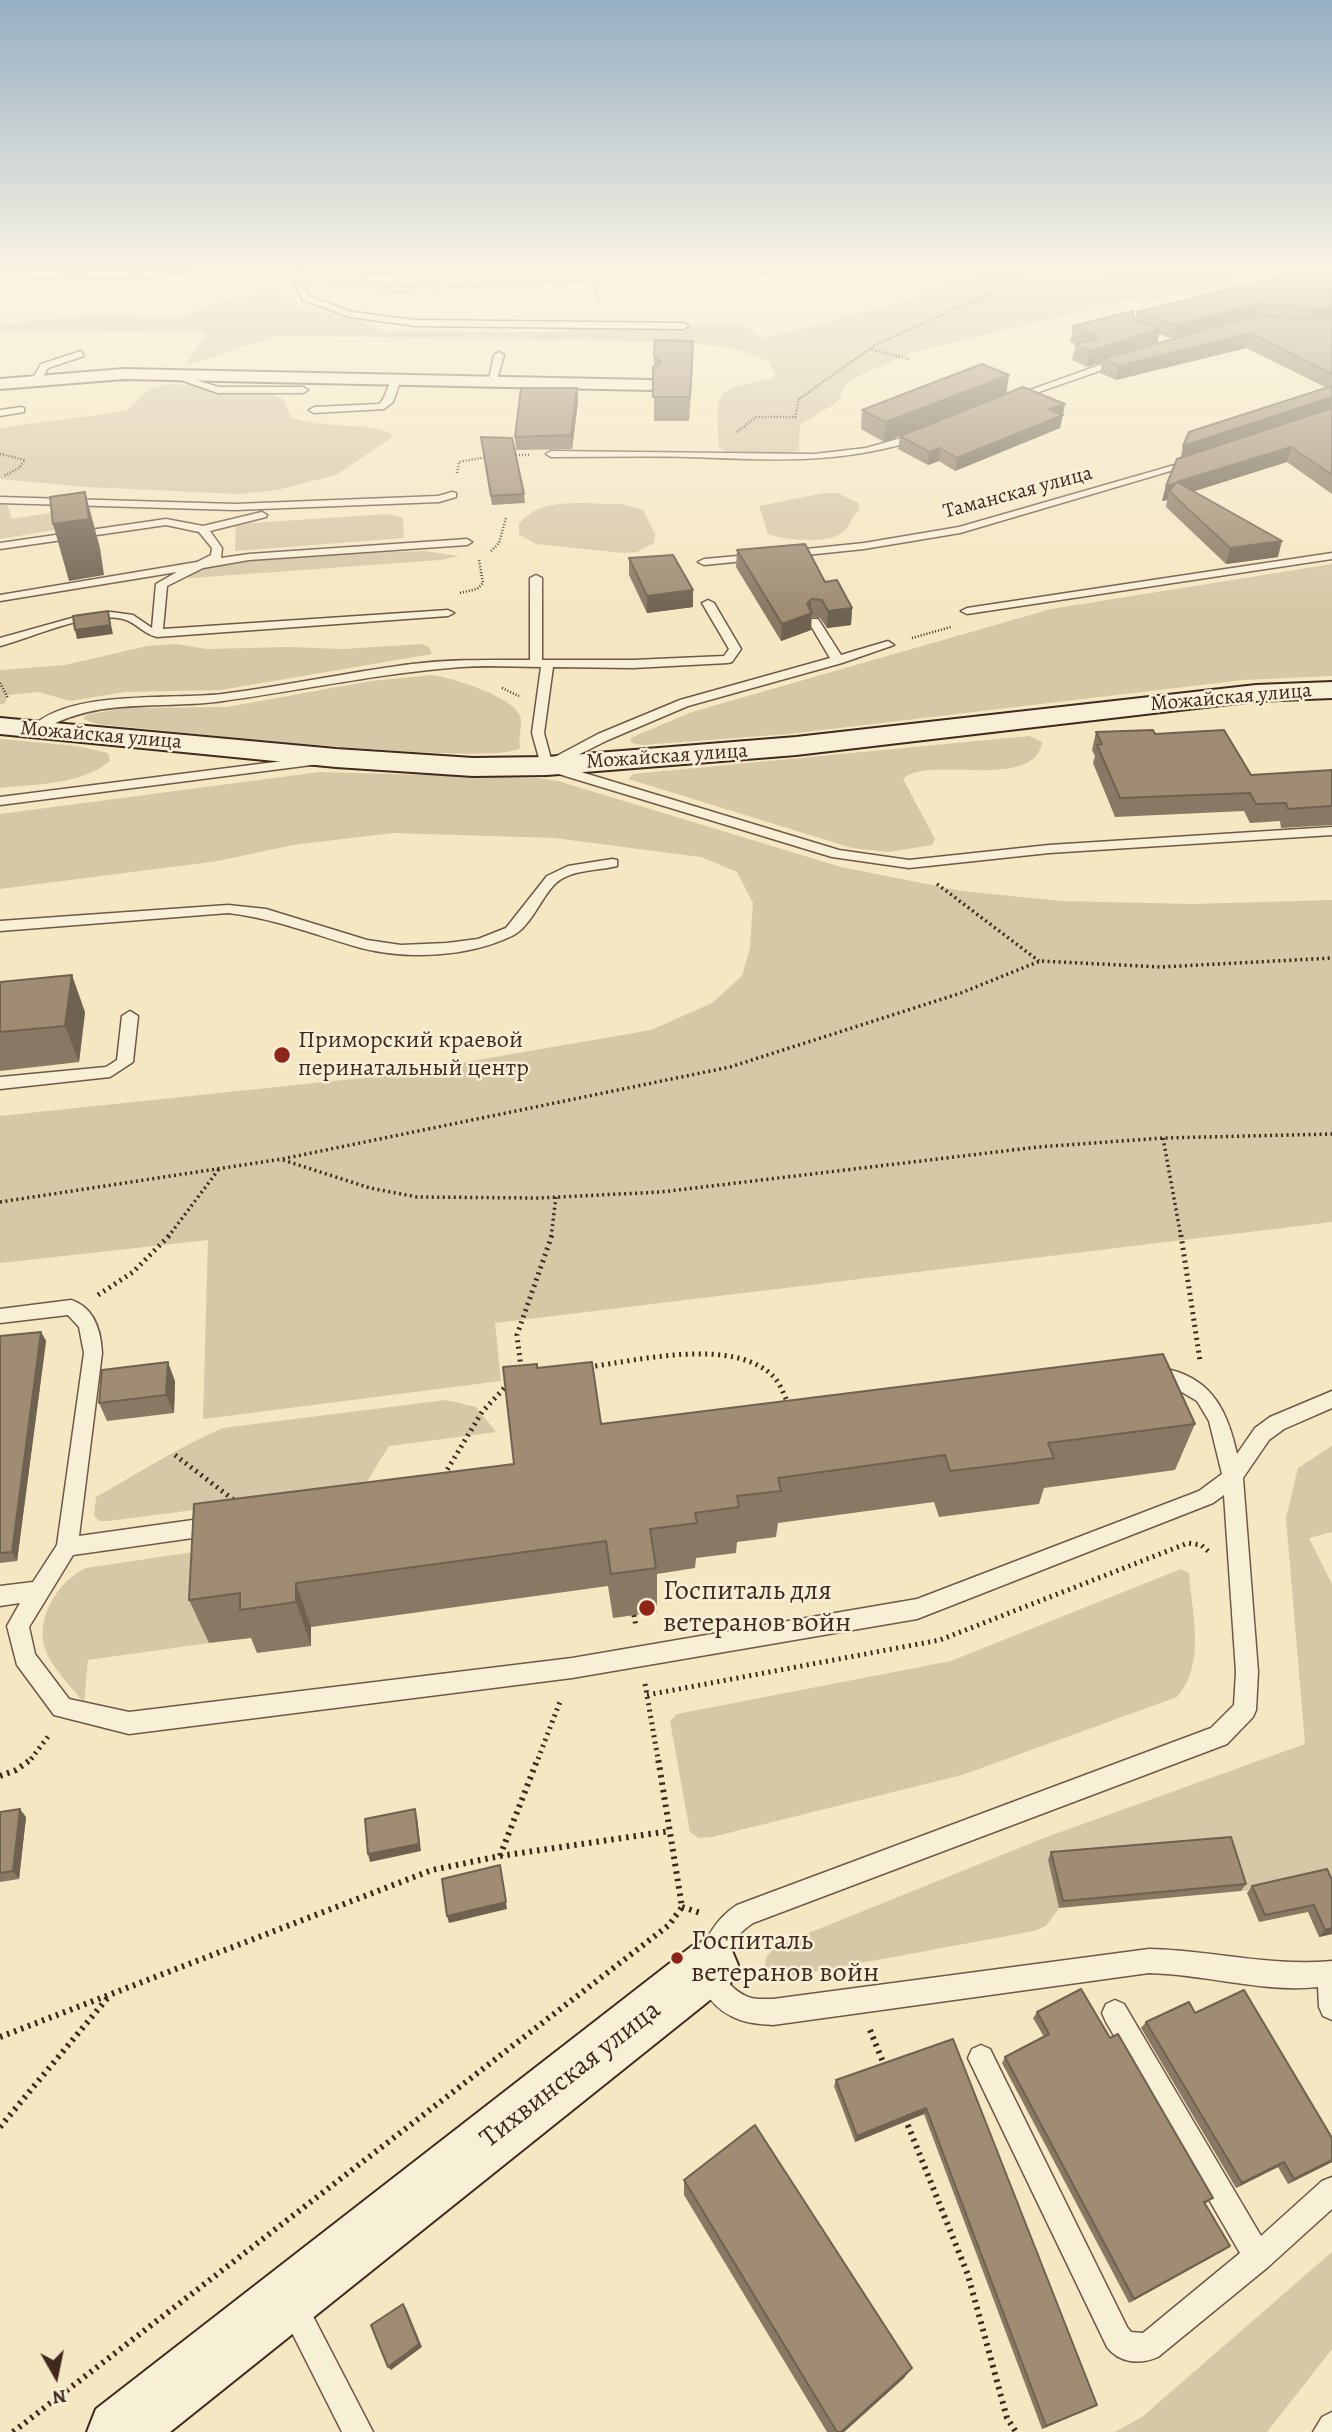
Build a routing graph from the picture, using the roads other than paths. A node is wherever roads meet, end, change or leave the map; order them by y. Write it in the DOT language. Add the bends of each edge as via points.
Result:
graph roads {
  1 [pos="205,385"];
  2 [pos="393,385"];
  3 [pos="1049,385"];
  4 [pos="303,390"];
  5 [pos="1002,402"];
  6 [pos="20,410"];
  7 [pos="314,410"];
  8 [pos="0,413"];
  9 [pos="932,430"];
  10 [pos="551,454"];
  11 [pos="1203,460"];
  12 [pos="452,495"];
  13 [pos="0,500"];
  14 [pos="311,502"];
  15 [pos="204,529"];
  16 [pos="467,542"];
  17 [pos="0,546"];
  18 [pos="1332,556"];
  19 [pos="704,562"];
  20 [pos="198,565"];
  21 [pos="536,578"];
  22 [pos="0,598"];
  23 [pos="708,603"];
  24 [pos="969,610"];
  25 [pos="449,613"];
  26 [pos="814,621"];
  27 [pos="158,632"];
  28 [pos="0,642"];
  29 [pos="888,645"];
  30 [pos="838,660"];
  31 [pos="542,663"];
  32 [pos="1332,690"];
  33 [pos="0,726"];
  34 [pos="37,729"];
  35 [pos="336,758"];
  36 [pos="547,766"];
  37 [pos="0,801"];
  38 [pos="1332,831"];
  39 [pos="612,863"];
  40 [pos="0,926"];
  41 [pos="130,1016"];
  42 [pos="0,1083"];
  43 [pos="0,1316"];
  44 [pos="1132,1373"];
  45 [pos="1332,1399"];
  46 [pos="1233,1477"];
  47 [pos="259,1520"];
  48 [pos="67,1547"];
  49 [pos="40,1591"];
  50 [pos="0,1597"];
  51 [pos="711,1965"];
  52 [pos="1331,1973"];
  53 [pos="1332,2007"];
  54 [pos="1115,2013"];
  55 [pos="981,2058"];
  56 [pos="1332,2191"];
  57 [pos="1258,2258"];
  58 [pos="288,2298"];
  59 [pos="1332,2427"];
  60 [pos="119,2432"];
  61 [pos="358,2432"];
  62 [pos="1328,2432"];
  1 -- 4 [label="lane" via="218,390"];
  2 -- 7 [label="lane" via="388,402 381,407"];
  3 -- 5 [label="lane"];
  6 -- 8 [label="lane"];
  9 -- 10 [label="lane" via="875,451 832,457"];
  11 -- 19 [label="lane, Таманская улица" via="960,530 864,547"];
  12 -- 14 [label="lane"];
  13 -- 14 [label="lane" via="235,507"];
  14 -- 15 [label="lane"];
  15 -- 17 [label="lane" via="177,523 140,524"];
  15 -- 20 [label="lane" via="217,548 216,557"];
  16 -- 20 [label="lane" via="249,557"];
  18 -- 24 [label="lane"];
  20 -- 22 [label="lane"];
  20 -- 27 [label="lane" via="162,584"];
  21 -- 31 [label="lane"];
  23 -- 31 [label="lane" via="735,649 728,659"];
  25 -- 27 [label="lane"];
  26 -- 30 [label="lane"];
  27 -- 28 [label="lane" via="116,616 53,626"];
  29 -- 30 [label="lane"];
  30 -- 36 [label="lane" via="752,678 646,718"];
  31 -- 34 [label="lane" via="464,663 368,673 220,698 131,699 58,715"];
  31 -- 36 [label="lane" via="538,733"];
  32 -- 36 [label="main road, Можайская улица" via="1256,693 796,746"];
  33 -- 34 [label="main road, Можайская улица"];
  34 -- 35 [label="main road, Можайская улица"];
  35 -- 36 [label="main road, Можайская улица" via="473,767"];
  35 -- 37 [label="lane"];
  36 -- 38 [label="lane" via="837,854 909,864 1049,849"];
  39 -- 40 [label="lane" via="573,869 552,879 511,931 481,943 447,948 389,948 266,914 228,909"];
  41 -- 42 [label="lane" via="125,1062 110,1072"];
  43 -- 48 [label="lane" via="71,1307 85,1318 92,1332"];
  44 -- 46 [label="lane" via="1177,1378 1203,1392 1218,1418"];
  45 -- 46 [label="lane" via="1262,1434"];
  46 -- 49 [label="lane" via="1206,1497 917,1609 572,1668 129,1723 62,1708 25,1658 18,1626"];
  46 -- 51 [label="lane" via="1247,1672 1245,1710 1219,1736 746,1914 729,1923 715,1943"];
  47 -- 48 [label="lane"];
  48 -- 49 [label="lane"];
  49 -- 50 [label="lane"];
  51 -- 52 [label="lane" via="721,1989 735,2004 751,2011 773,2012 1149,1961 1185,1960 1295,1976"];
  51 -- 58 [label="main road, Тихвинская улица"];
  52 -- 53 [label="lane"];
  54 -- 57 [label="lane"];
  55 -- 57 [label="lane" via="1124,2346 1148,2347"];
  56 -- 57 [label="lane"];
  58 -- 60 [label="main road, Тихвинская улица"];
  58 -- 61 [label="lane"];
  59 -- 62 [label="lane"];
}
